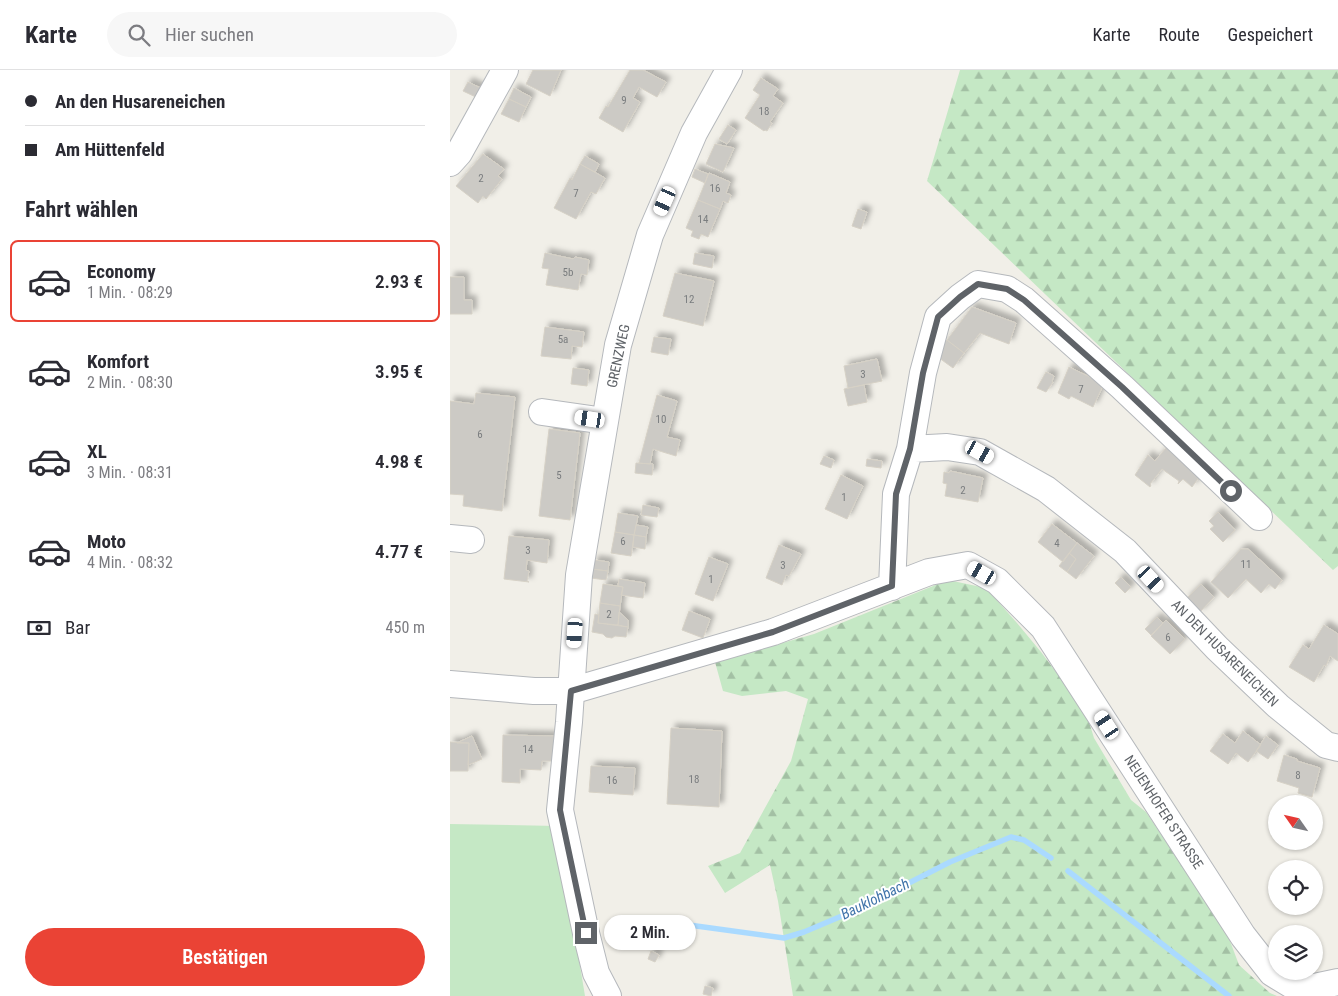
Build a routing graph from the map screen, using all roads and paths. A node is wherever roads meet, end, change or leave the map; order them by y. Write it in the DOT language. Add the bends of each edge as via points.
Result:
graph roads {
  1 [pos="505,70"];
  2 [pos="729,70"];
  3 [pos="450,162"];
  4 [pos="542,412"];
  5 [pos="605,421"];
  6 [pos="910,449"];
  7 [pos="1258,517"];
  8 [pos="892,586"];
  9 [pos="450,684"];
  10 [pos="571,691"];
  11 [pos="1338,748"];
  12 [pos="1338,982"];
  13 [pos="1307,993"];
  14 [pos="608,996"];
  1 -- 3 [label="street" via="459,153"];
  2 -- 5 [label="street, GRENZWEG" via="694,133 650,235 618,345"];
  4 -- 5 [label="street"];
  5 -- 10 [label="street, GRENZWEG" via="579,574"];
  6 -- 7 [label="street" via="923,373 938,317 978,284 1007,289 1024,300 1122,387"];
  6 -- 8 [label="street" via="896,494"];
  6 -- 11 [label="street, AN DEN HUSARENEICHEN" via="947,447 980,452 1046,489 1125,551 1217,648 1278,706 1326,745"];
  8 -- 10 [label="street, NEUENHOFER STRASSE" via="773,632"];
  8 -- 13 [label="street, NEUENHOFER STRASSE" via="929,572 968,565 997,581 1043,627 1244,936 1272,973"];
  9 -- 10 [label="street, NEUENHOFER STRASSE"];
  10 -- 14 [label="street, GRENZWEG" via="560,810 596,973"];
  12 -- 13 [label="street, NEUENHOFER STRASSE"];
}
